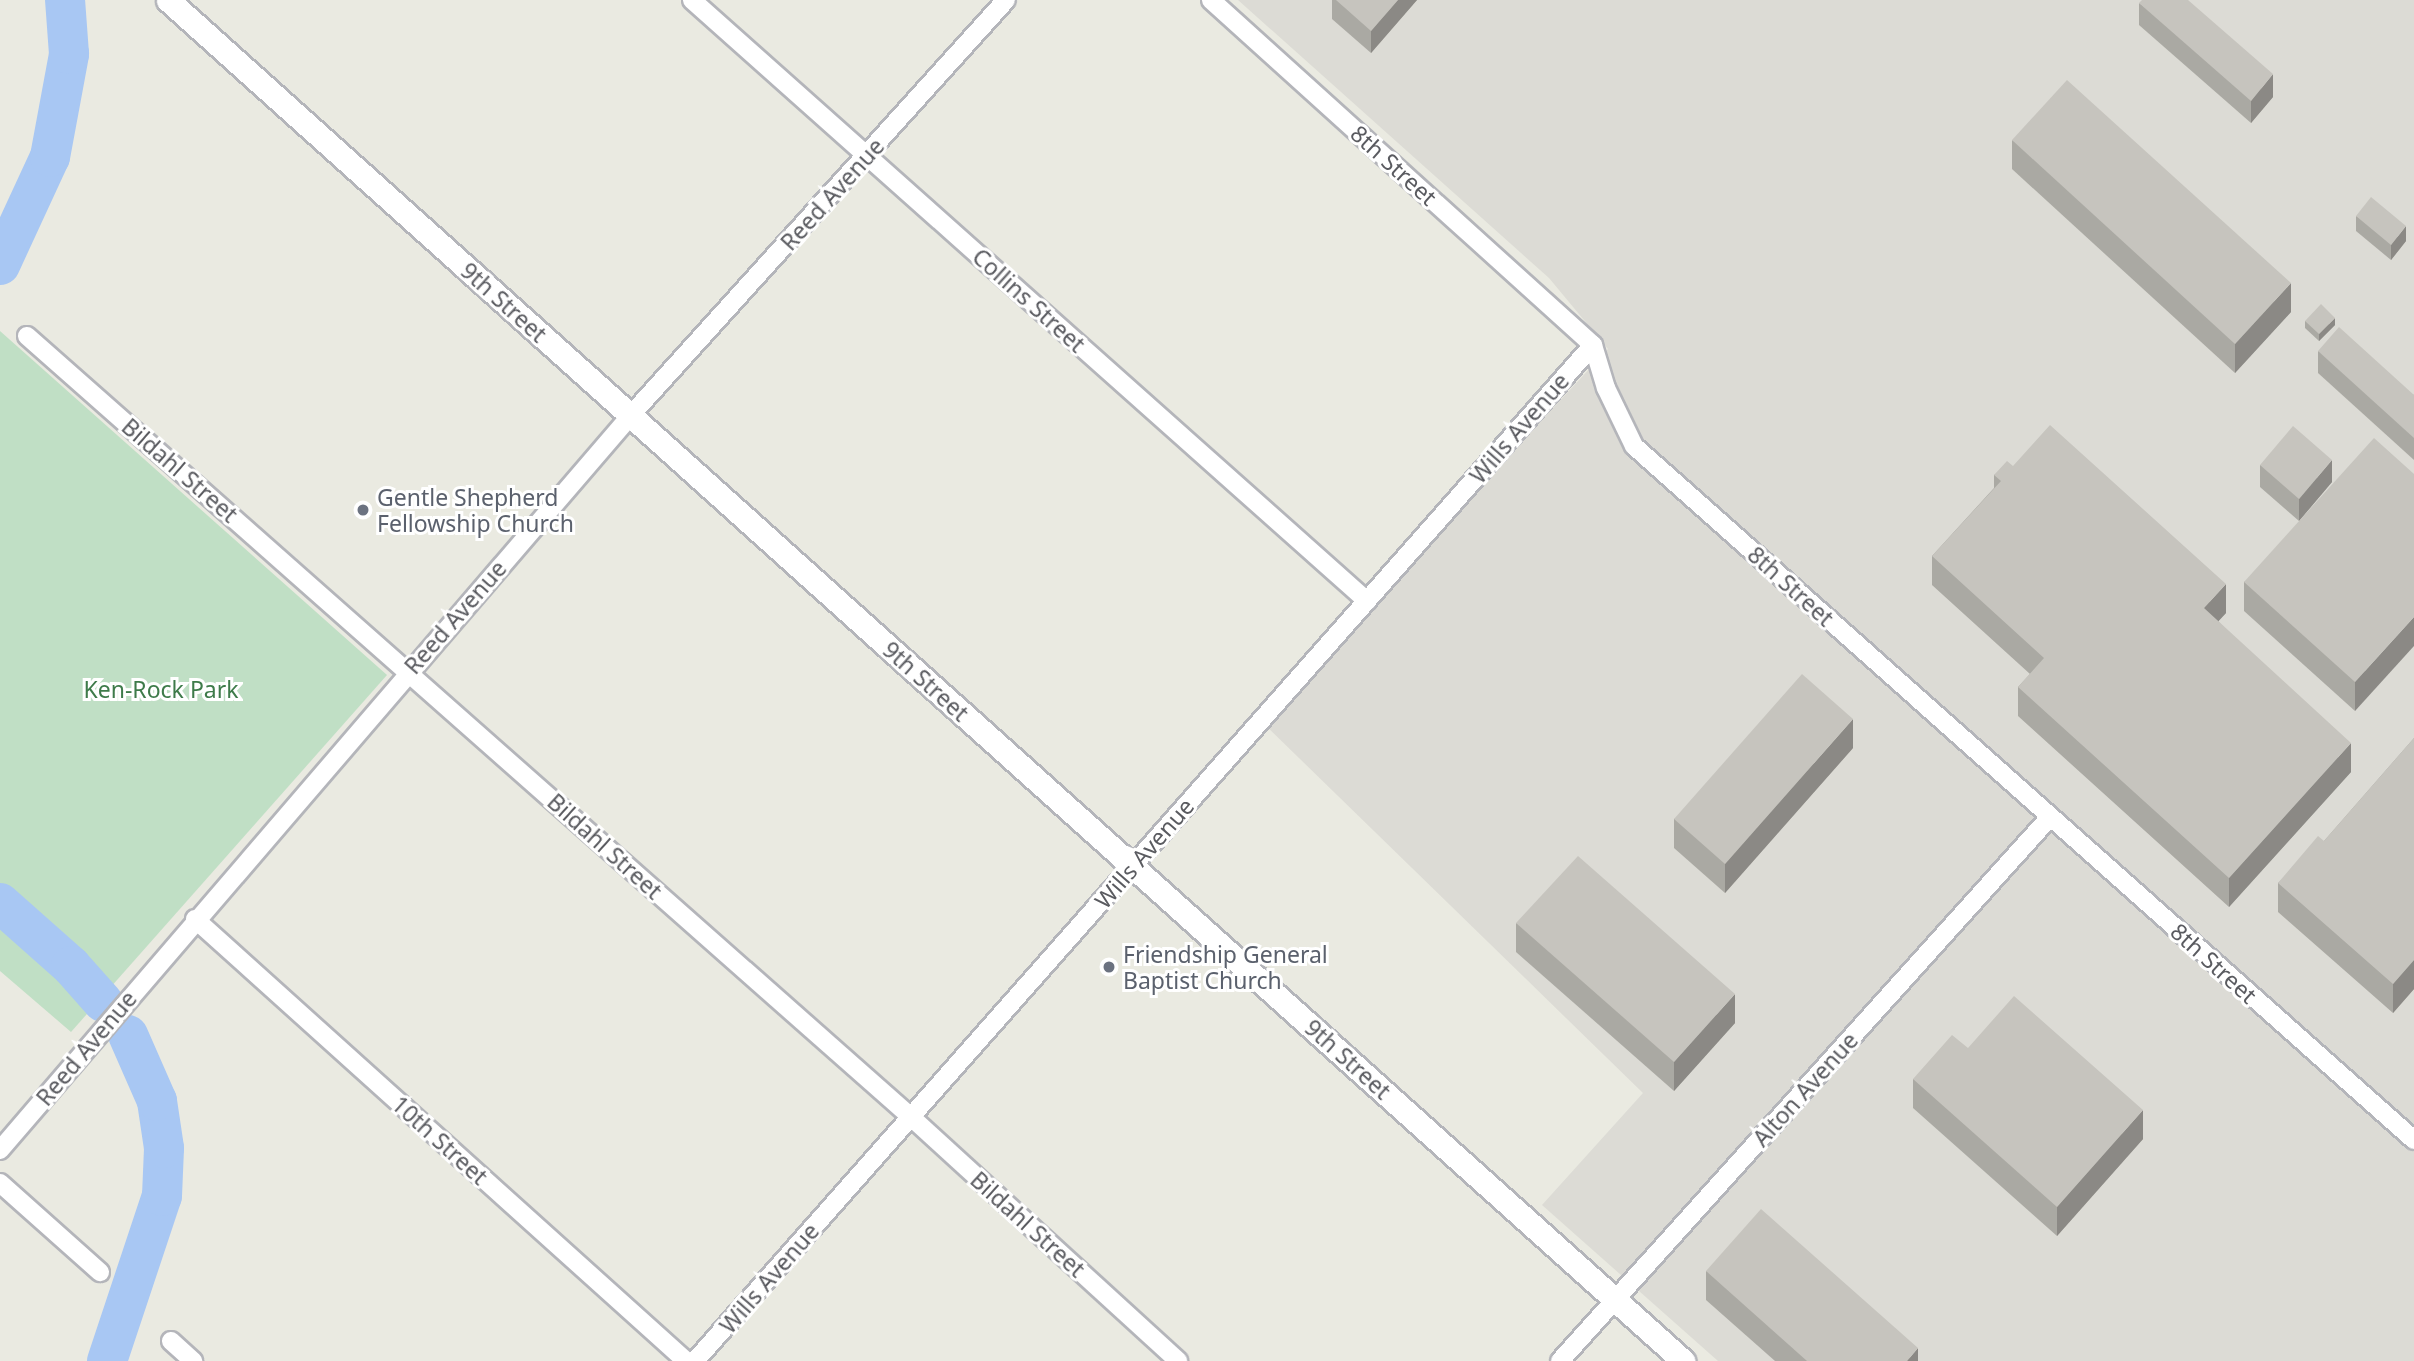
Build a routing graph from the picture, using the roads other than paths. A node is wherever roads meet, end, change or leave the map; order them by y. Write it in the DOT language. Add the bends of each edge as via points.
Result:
graph roads {
  1 [pos="168,0"];
  2 [pos="692,0"];
  3 [pos="1006,0"];
  4 [pos="1211,0"];
  5 [pos="867,156"];
  6 [pos="27,336"];
  7 [pos="1593,345"];
  8 [pos="631,415"];
  9 [pos="1367,601"];
  10 [pos="408,671"];
  11 [pos="2050,817"];
  12 [pos="1132,866"];
  13 [pos="195,919"];
  14 [pos="911,1117"];
  15 [pos="2414,1140"];
  16 [pos="0,1150"];
  17 [pos="0,1183"];
  18 [pos="100,1272"];
  19 [pos="1615,1300"];
  20 [pos="171,1341"];
  21 [pos="193,1361"];
  22 [pos="686,1361"];
  23 [pos="695,1361"];
  24 [pos="1178,1361"];
  25 [pos="1560,1361"];
  26 [pos="1683,1361"];
  1 -- 8 [label="street, 9th Street"];
  2 -- 5 [label="street, Collins Street"];
  3 -- 5 [label="street, Reed Avenue"];
  4 -- 7 [label="street, 8th Street"];
  5 -- 8 [label="street, Reed Avenue"];
  5 -- 9 [label="street, Collins Street"];
  6 -- 10 [label="street, Bildahl Street"];
  7 -- 9 [label="street, Wills Avenue"];
  7 -- 11 [label="street, 8th Street" via="1606,388 1634,446"];
  8 -- 10 [label="street, Reed Avenue"];
  8 -- 12 [label="street, 9th Street"];
  9 -- 12 [label="street, Wills Avenue"];
  10 -- 13 [label="street, Reed Avenue"];
  10 -- 14 [label="street, Bildahl Street"];
  11 -- 15 [label="street, 8th Street"];
  11 -- 19 [label="street, Alton Avenue"];
  12 -- 14 [label="street, Wills Avenue"];
  12 -- 19 [label="street, 9th Street"];
  13 -- 16 [label="street, Reed Avenue"];
  13 -- 22 [label="street, 10th Street"];
  14 -- 23 [label="street, Wills Avenue"];
  14 -- 24 [label="street, Bildahl Street"];
  17 -- 18 [label="street"];
  19 -- 25 [label="street, Alton Avenue"];
  19 -- 26 [label="street, 9th Street"];
  20 -- 21 [label="street"];
}
